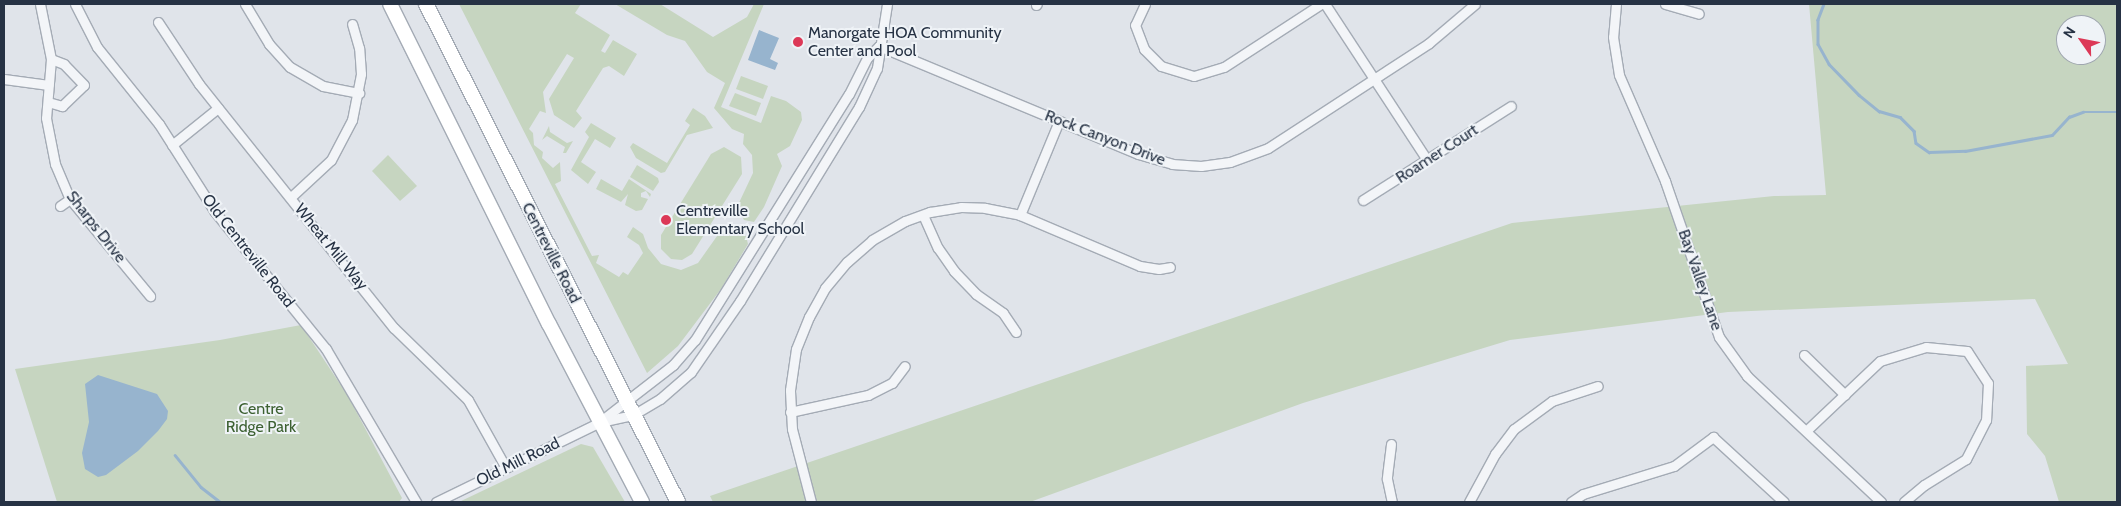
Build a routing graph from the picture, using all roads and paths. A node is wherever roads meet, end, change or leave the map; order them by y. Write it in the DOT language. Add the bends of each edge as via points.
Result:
graph roads {
  1 [pos="40,4"];
  2 [pos="75,4"];
  3 [pos="246,4"];
  4 [pos="390,4"];
  5 [pos="426,4"];
  6 [pos="887,4"];
  7 [pos="1145,4"];
  8 [pos="1323,4"];
  9 [pos="1475,4"];
  10 [pos="1616,4"];
  11 [pos="1665,4"];
  12 [pos="1699,14"];
  13 [pos="158,22"];
  14 [pos="352,24"];
  15 [pos="879,46"];
  16 [pos="51,59"];
  17 [pos="4,78"];
  18 [pos="1374,79"];
  19 [pos="49,85"];
  20 [pos="359,93"];
  21 [pos="48,102"];
  22 [pos="1511,106"];
  23 [pos="218,108"];
  24 [pos="1058,121"];
  25 [pos="172,145"];
  26 [pos="1427,160"];
  27 [pos="291,197"];
  28 [pos="70,199"];
  29 [pos="1363,200"];
  30 [pos="60,206"];
  31 [pos="923,215"];
  32 [pos="1020,215"];
  33 [pos="1170,267"];
  34 [pos="150,296"];
  35 [pos="1016,332"];
  36 [pos="1804,355"];
  37 [pos="905,366"];
  38 [pos="1598,386"];
  39 [pos="1845,395"];
  40 [pos="626,400"];
  41 [pos="790,412"];
  42 [pos="633,415"];
  43 [pos="600,422"];
  44 [pos="1807,430"];
  45 [pos="1391,444"];
  46 [pos="506,468"];
  47 [pos="416,502"];
  48 [pos="436,502"];
  49 [pos="642,502"];
  50 [pos="678,502"];
  51 [pos="811,502"];
  52 [pos="1392,502"];
  53 [pos="1469,502"];
  54 [pos="1571,502"];
  55 [pos="1784,502"];
  56 [pos="1881,502"];
  57 [pos="1904,502"];
  1 -- 16 [label="street, Sharps Drive"];
  2 -- 25 [label="street, Old Centreville Road" via="97,48 153,116"];
  3 -- 20 [label="street" via="269,44 290,67 323,86"];
  4 -- 43 [label="highway, Centreville Road"];
  5 -- 40 [label="highway, Centreville Road"];
  6 -- 15 [label="street"];
  7 -- 8 [label="street" via="1136,25 1144,49 1161,66 1194,76 1224,67"];
  8 -- 18 [label="street"];
  9 -- 18 [label="street, Rock Canyon Drive" via="1429,43"];
  10 -- 44 [label="street, Bay Valley Lane" via="1613,37 1619,75 1664,181 1719,337 1746,376"];
  11 -- 12 [label="street"];
  13 -- 23 [label="street, Wheat Mill Way" via="186,68"];
  14 -- 20 [label="street" via="360,61"];
  15 -- 24 [label="street, Rock Canyon Drive"];
  15 -- 40 [label="street" via="866,58 849,94 695,340 673,365"];
  15 -- 42 [label="street" via="877,68 860,107 706,354 674,388"];
  16 -- 19 [label="street, Sharps Drive"];
  16 -- 21 [label="street" via="64,64 84,85 62,106"];
  17 -- 19 [label="street"];
  18 -- 24 [label="street, Rock Canyon Drive" via="1268,148 1244,159 1217,164 1187,166 1155,160"];
  18 -- 26 [label="street"];
  19 -- 21 [label="street, Sharps Drive"];
  20 -- 27 [label="street" via="352,120 338,149 318,174"];
  21 -- 28 [label="street, Sharps Drive" via="46,118 55,164"];
  22 -- 26 [label="street, Roamer Court"];
  23 -- 25 [label="street"];
  23 -- 27 [label="street, Wheat Mill Way"];
  24 -- 32 [label="street"];
  25 -- 47 [label="street, Old Centreville Road" via="215,212 326,349"];
  26 -- 29 [label="street, Roamer Court"];
  27 -- 46 [label="street, Wheat Mill Way" via="394,328 468,400"];
  28 -- 30 [label="street"];
  28 -- 34 [label="street, Sharps Drive"];
  31 -- 32 [label="street" via="968,207"];
  31 -- 35 [label="street" via="938,248 954,272 976,294 1003,313"];
  31 -- 41 [label="street" via="872,240 825,288 796,349"];
  32 -- 33 [label="street" via="1140,266"];
  36 -- 39 [label="street"];
  37 -- 41 [label="street" via="892,383 876,392 842,403"];
  38 -- 53 [label="street" via="1552,401 1514,429 1495,454"];
  39 -- 44 [label="street"];
  39 -- 57 [label="street" via="1880,361 1926,347 1967,351 1988,384 1986,420 1966,459 1924,485"];
  40 -- 42 [label="highway, Centreville Road"];
  40 -- 43 [label="street"];
  41 -- 51 [label="street"];
  42 -- 43 [label="street"];
  42 -- 50 [label="highway, Centreville Road"];
  43 -- 46 [label="street, Old Mill Road"];
  43 -- 49 [label="highway, Centreville Road"];
  44 -- 56 [label="street, Bay Valley Lane"];
  45 -- 52 [label="street" via="1387,479"];
  46 -- 48 [label="street, Old Mill Road"];
  54 -- 55 [label="street" via="1583,494 1674,466 1713,437"];
}
